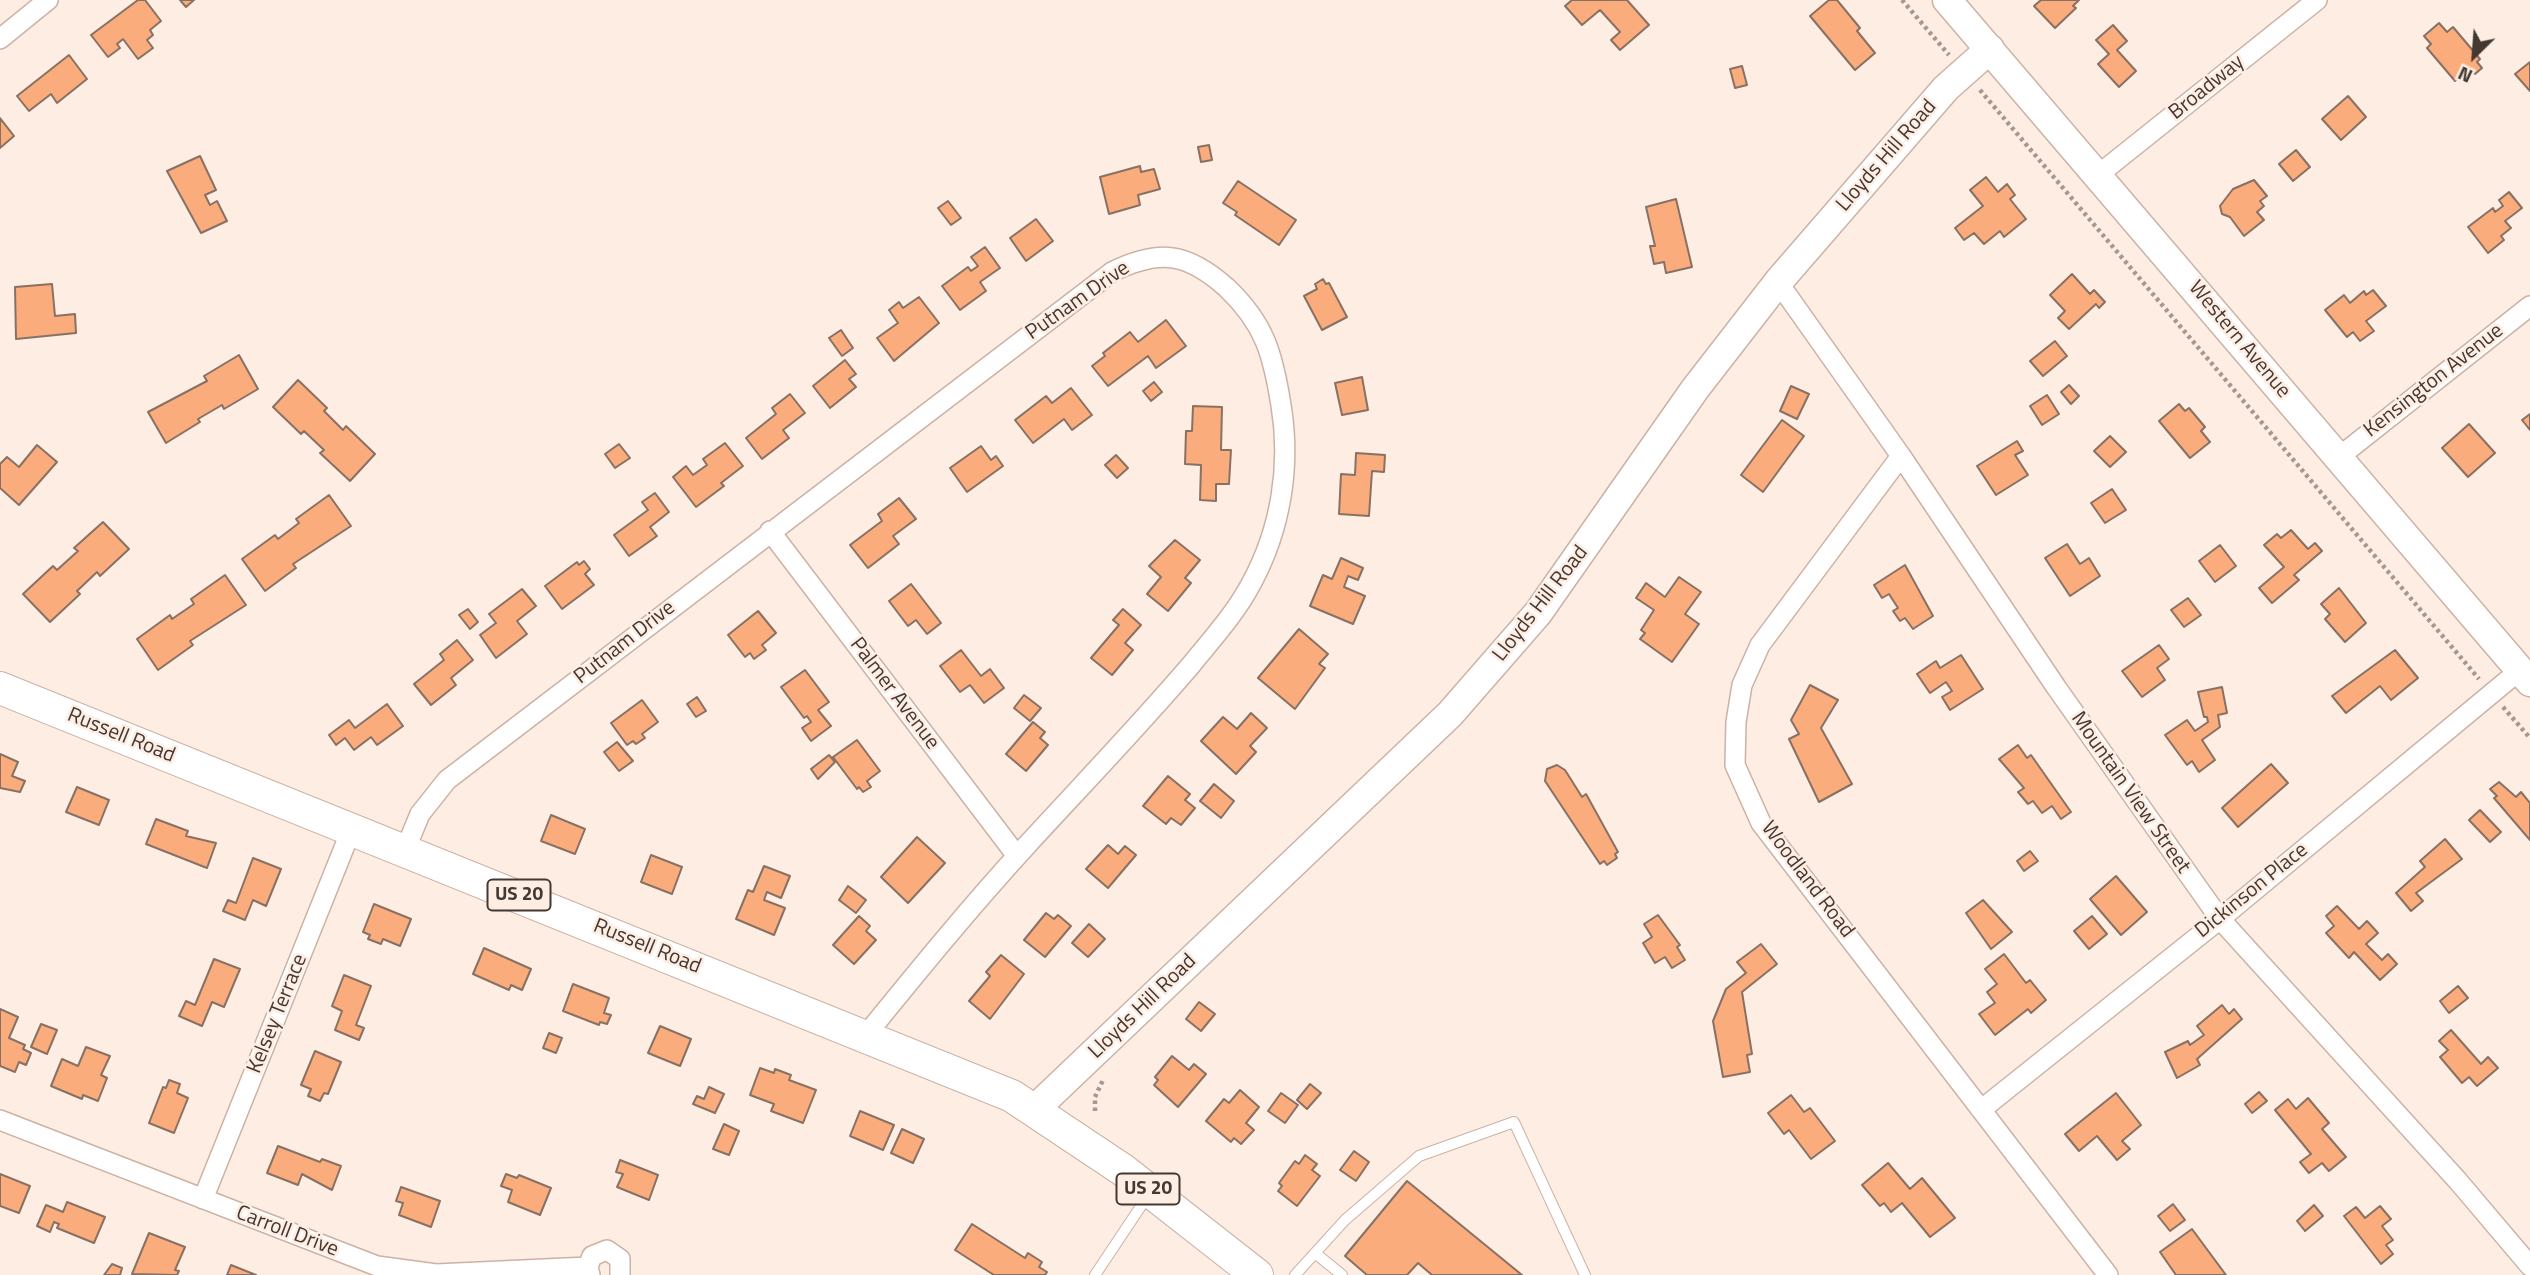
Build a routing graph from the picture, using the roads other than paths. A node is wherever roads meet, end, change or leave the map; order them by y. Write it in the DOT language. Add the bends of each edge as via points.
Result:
graph roads {
  1 [pos="48,0"];
  2 [pos="1947,0"];
  3 [pos="2317,0"];
  4 [pos="0,39"];
  5 [pos="1990,49"];
  6 [pos="2098,175"];
  7 [pos="1778,282"];
  8 [pos="2530,306"];
  9 [pos="1901,456"];
  10 [pos="2339,457"];
  11 [pos="770,531"];
  12 [pos="2525,676"];
  13 [pos="0,688"];
  14 [pos="352,828"];
  15 [pos="405,849"];
  16 [pos="1017,856"];
  17 [pos="2220,919"];
  18 [pos="866,1035"];
  19 [pos="1035,1109"];
  20 [pos="1982,1109"];
  21 [pos="0,1120"];
  22 [pos="1151,1191"];
  23 [pos="203,1199"];
  24 [pos="1315,1252"];
  25 [pos="2530,1266"];
  26 [pos="589,1271"];
  27 [pos="620,1275"];
  28 [pos="1094,1275"];
  29 [pos="1257,1275"];
  30 [pos="1295,1275"];
  31 [pos="1342,1275"];
  32 [pos="1586,1275"];
  33 [pos="2108,1275"];
  1 -- 4 [label="street"];
  2 -- 5 [label="main road, Western Avenue"];
  3 -- 6 [label="street, Broadway"];
  5 -- 6 [label="main road, Western Avenue"];
  5 -- 7 [label="main road, Lloyds Hill Road" via="1923,113"];
  6 -- 10 [label="main road, Western Avenue"];
  7 -- 9 [label="street, Mountain View Street"];
  7 -- 19 [label="main road, Lloyds Hill Road" via="1695,389 1538,614 1496,664 1450,714"];
  8 -- 10 [label="street, Kensington Avenue"];
  9 -- 17 [label="street, Mountain View Street"];
  9 -- 20 [label="street, Woodland Road" via="1760,645 1742,685 1735,765 1762,823"];
  10 -- 12 [label="main road, Western Avenue"];
  11 -- 15 [label="street, Putnam Drive" via="447,780 420,814"];
  11 -- 16 [label="street, Palmer Avenue"];
  11 -- 16 [label="street, Putnam Drive" via="1112,272 1137,260 1166,257 1197,267 1226,287 1256,319 1276,372 1287,446 1280,504 1257,573 1226,621 1147,717"];
  12 -- 17 [label="street, Dickinson Place" via="2491,693"];
  13 -- 14 [label="main road, Russell Road / US 20"];
  14 -- 15 [label="main road, Russell Road / US 20"];
  14 -- 23 [label="street, Kelsey Terrace"];
  15 -- 18 [label="main road, Russell Road / US 20"];
  16 -- 18 [label="street, Putnam Drive"];
  17 -- 20 [label="street, Dickinson Place"];
  17 -- 25 [label="street, Mountain View Street"];
  18 -- 19 [label="main road, Russell Road / US 20"];
  19 -- 22 [label="main road, Russell Road / US 20"];
  20 -- 33 [label="street, Woodland Road"];
  21 -- 23 [label="street, Carroll Drive"];
  22 -- 28 [label="lane"];
  22 -- 29 [label="main road, Russell Road / US 20"];
  23 -- 26 [label="street, Carroll Drive" via="397,1271 436,1275"];
  24 -- 30 [label="lane"];
  24 -- 31 [label="lane"];
  24 -- 32 [label="lane" via="1419,1156 1514,1122"];
  26 -- 27 [label="street, Carroll Drive" via="592,1256 607,1250 620,1259"];
}
